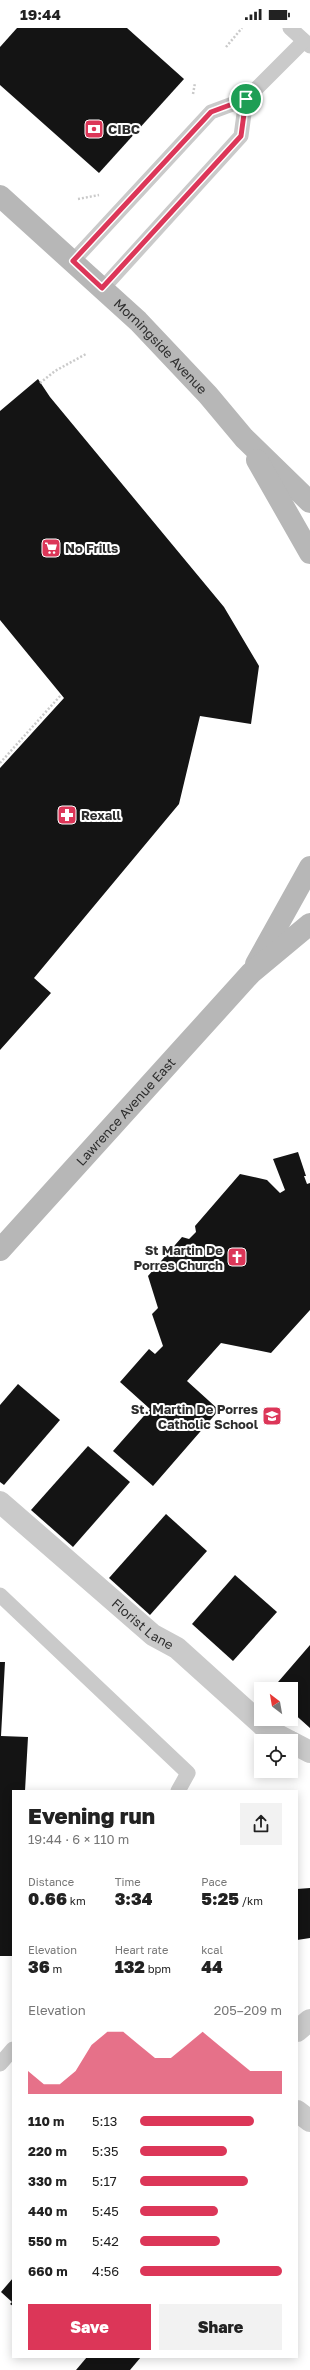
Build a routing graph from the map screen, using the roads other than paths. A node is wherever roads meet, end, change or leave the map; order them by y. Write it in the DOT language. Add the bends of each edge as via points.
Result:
graph roads {
  1 [pos="290,28"];
  2 [pos="307,44"];
  3 [pos="246,99"];
  4 [pos="0,196"];
  5 [pos="73,261"];
  6 [pos="102,288"];
  7 [pos="244,438"];
  8 [pos="310,502"];
  9 [pos="310,553"];
  10 [pos="310,867"];
  11 [pos="310,924"];
  12 [pos="251,973"];
  13 [pos="0,1250"];
  14 [pos="0,1502"];
  15 [pos="0,1596"];
  16 [pos="276,1734"];
  17 [pos="298,1745"];
  18 [pos="310,1752"];
  19 [pos="179,1790"];
  20 [pos="310,2020"];
  21 [pos="298,2030"];
  22 [pos="12,2050"];
  23 [pos="0,2064"];
  24 [pos="298,2112"];
  25 [pos="310,2121"];
  1 -- 2 [label="lane"];
  2 -- 3 [label="lane"];
  3 -- 5 [label="lane" via="211,112"];
  3 -- 6 [label="lane" via="241,136"];
  4 -- 5 [label="main road, Morningside Avenue"];
  5 -- 6 [label="main road, Morningside Avenue"];
  6 -- 7 [label="main road, Morningside Avenue" via="144,327"];
  7 -- 8 [label="main road, Morningside Avenue"];
  7 -- 9 [label="main road, Morningside Avenue"];
  10 -- 12 [label="main road, Lawrence Avenue East"];
  11 -- 12 [label="main road, Lawrence Avenue East"];
  12 -- 13 [label="main road, Lawrence Avenue East"];
  14 -- 16 [label="street, Florist Lane" via="153,1634 177,1648 268,1730"];
  15 -- 19 [label="lane" via="188,1774"];
  17 -- 18 [label="street, Florist Lane"];
  20 -- 21 [label="street"];
  22 -- 23 [label="lane"];
  24 -- 25 [label="street"];
}
